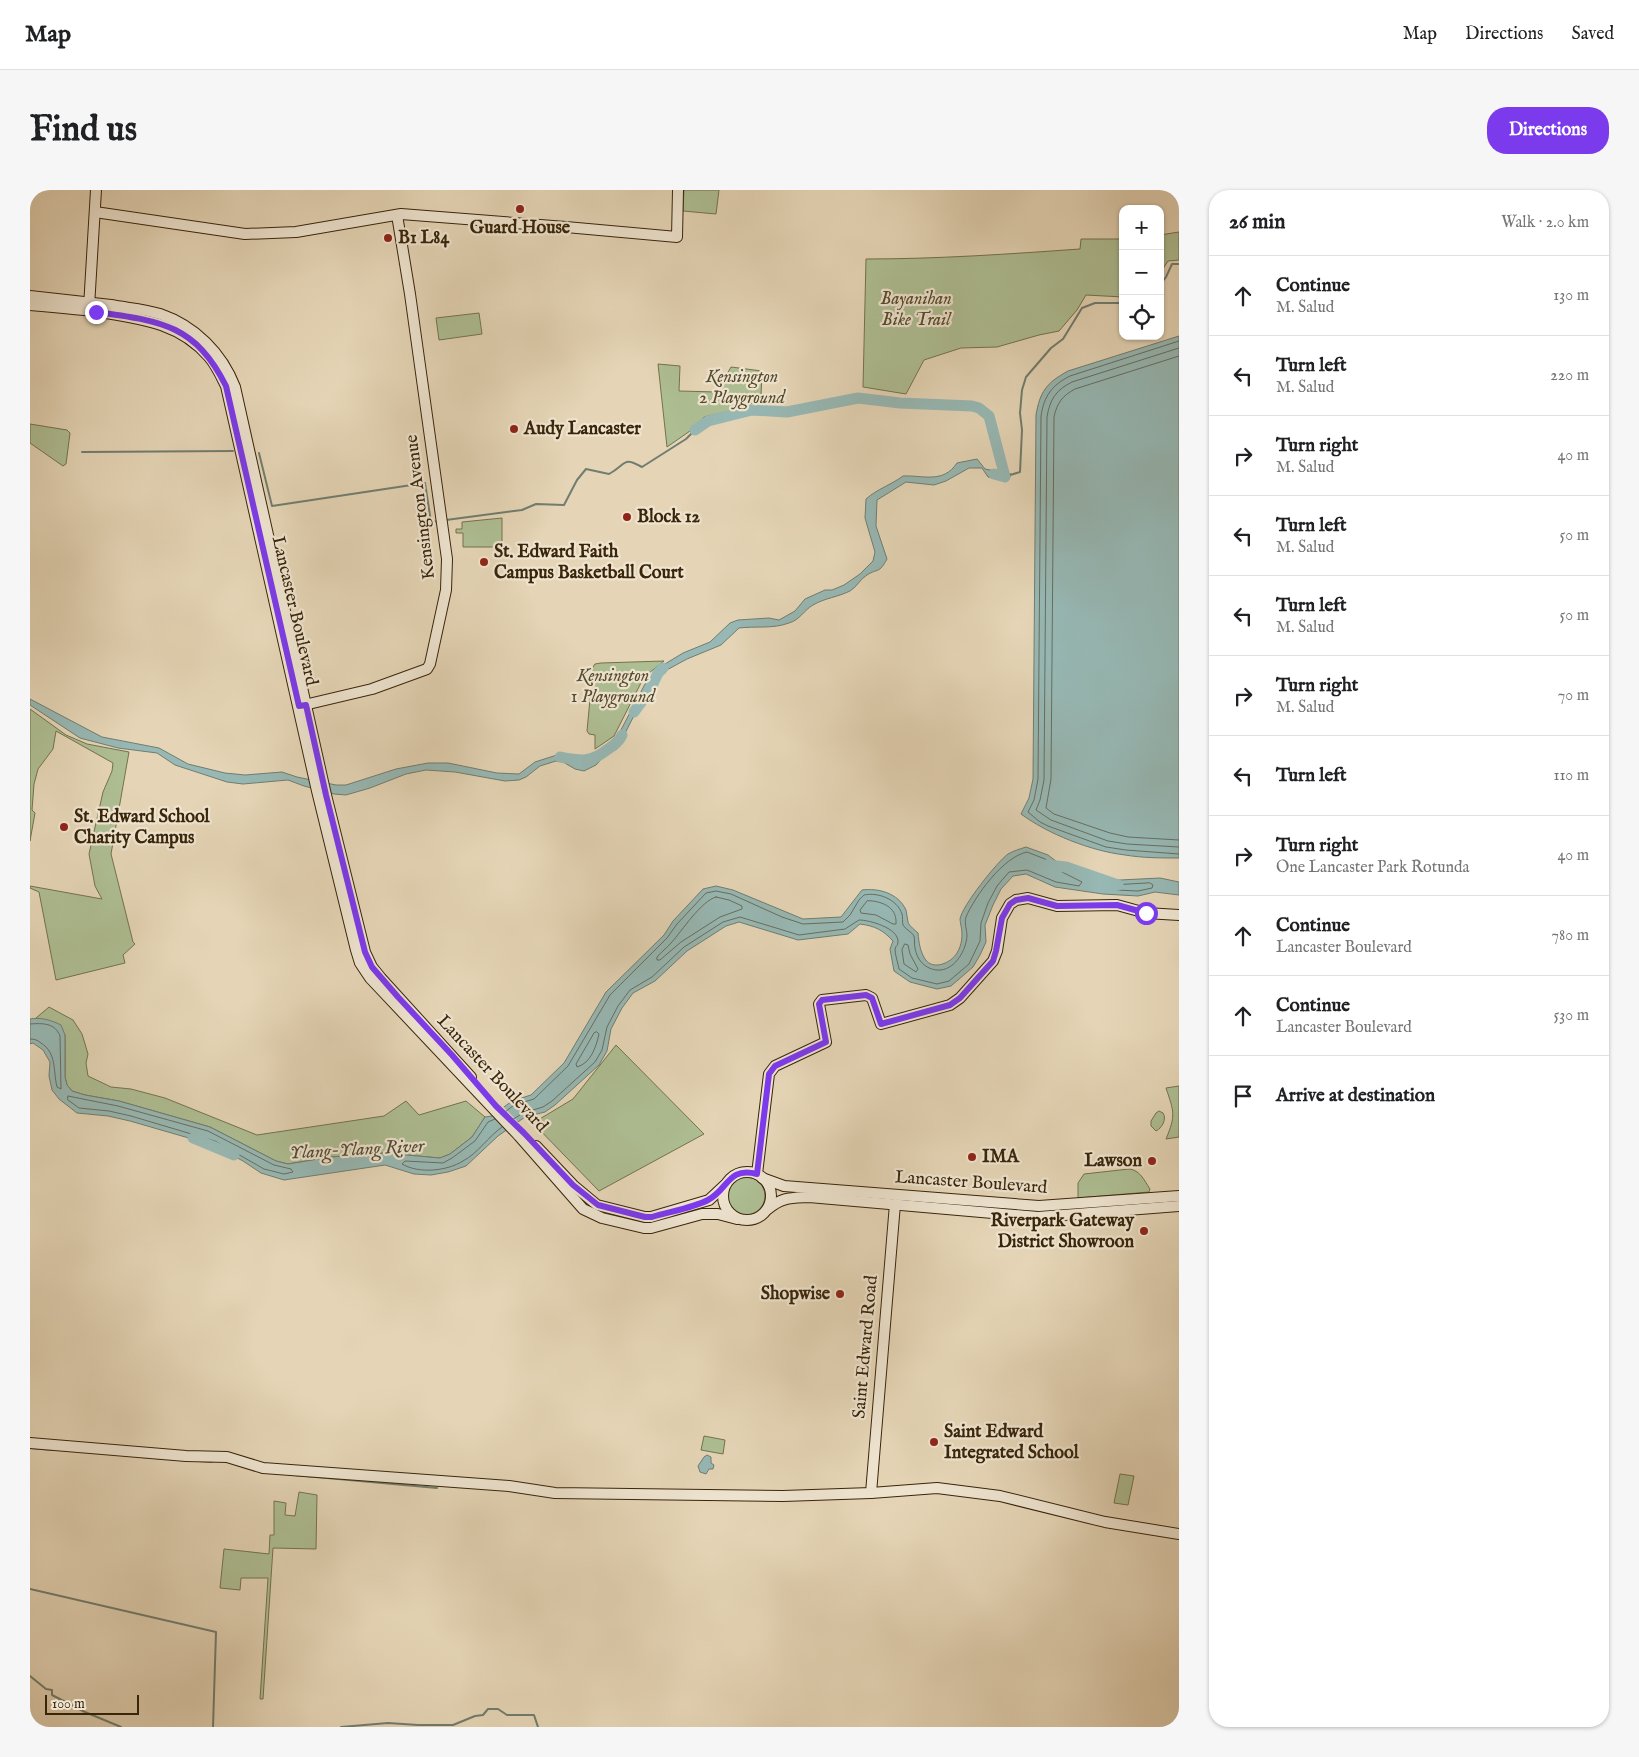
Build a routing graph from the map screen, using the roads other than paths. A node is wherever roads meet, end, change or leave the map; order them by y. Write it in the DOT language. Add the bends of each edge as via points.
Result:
graph roads {
  1 [pos="96,190"];
  2 [pos="678,190"];
  3 [pos="95,212"];
  4 [pos="397,215"];
  5 [pos="30,296"];
  6 [pos="30,304"];
  7 [pos="89,306"];
  8 [pos="303,706"];
  9 [pos="1179,915"];
  10 [pos="521,1134"];
  11 [pos="759,1176"];
  12 [pos="725,1185"];
  13 [pos="1179,1196"];
  14 [pos="895,1204"];
  15 [pos="1179,1206"];
  16 [pos="768,1209"];
  17 [pos="737,1219"];
  18 [pos="30,1443"];
  19 [pos="871,1493"];
  20 [pos="1179,1534"];
  1 -- 3 [label="street"];
  2 -- 4 [label="street" via="677,237"];
  3 -- 4 [label="street" via="245,234 296,232"];
  3 -- 7 [label="street"];
  4 -- 8 [label="street, Kensington Avenue" via="447,559 446,590 427,669 372,689"];
  5 -- 7 [label="street, Lancaster Boulevard"];
  6 -- 7 [label="street, Lancaster Boulevard"];
  7 -- 8 [label="street, Lancaster Boulevard" via="159,314 183,325 215,351 231,377 252,459"];
  8 -- 10 [label="street, Lancaster Boulevard" via="322,793 368,960 430,1037"];
  9 -- 11 [label="street" via="1146,913 1117,905 1057,906 1028,898 1016,900 1002,918 993,961 950,1005 881,1024 872,998 866,995 822,1000 819,1004 826,1042 775,1066 769,1074"];
  10 -- 12 [label="street, Lancaster Boulevard" via="573,1185 604,1208 652,1217 710,1200"];
  10 -- 17 [label="street, Lancaster Boulevard" via="583,1209 602,1218 644,1228 702,1214"];
  11 -- 12 [label="street" via="740,1173"];
  11 -- 13 [label="street, Lancaster Boulevard" via="784,1186 1039,1206"];
  11 -- 16 [label="street" via="770,1189"];
  12 -- 17 [label="street" via="725,1208"];
  14 -- 15 [label="street, Lancaster Boulevard" via="1038,1217"];
  14 -- 16 [label="street, Lancaster Boulevard" via="809,1197 776,1201"];
  14 -- 19 [label="street, Saint Edward Road"];
  16 -- 17 [label="street" via="750,1220"];
  18 -- 19 [label="street" via="227,1457 263,1468 509,1486 555,1493 783,1496"];
  19 -- 20 [label="street" via="937,1488 1000,1496 1105,1522"];
}
